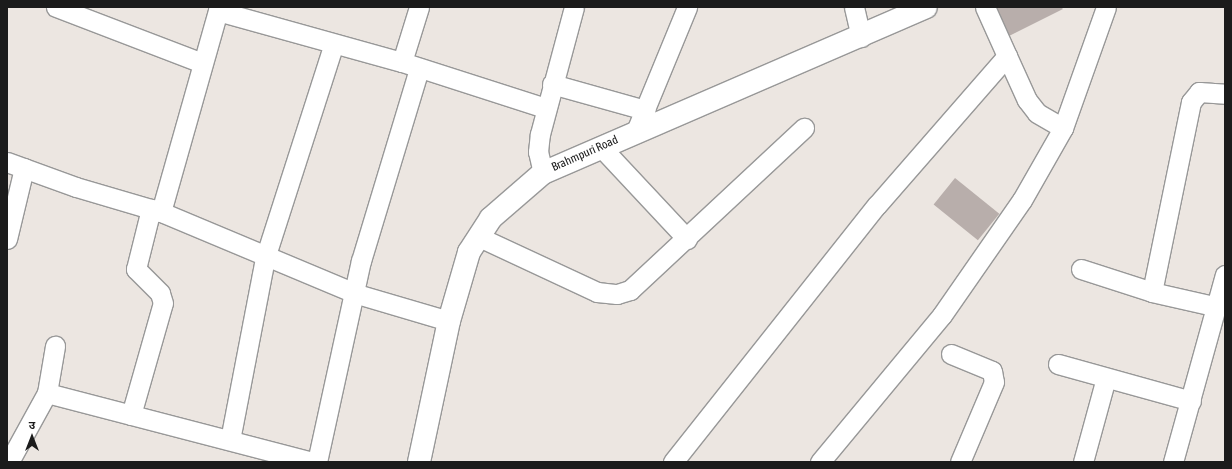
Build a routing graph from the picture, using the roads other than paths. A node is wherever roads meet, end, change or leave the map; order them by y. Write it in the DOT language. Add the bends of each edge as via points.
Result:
graph roads {
  1 [pos="419,7"];
  2 [pos="574,7"];
  3 [pos="687,7"];
  4 [pos="854,7"];
  5 [pos="925,7"];
  6 [pos="984,7"];
  7 [pos="1106,7"];
  8 [pos="64,8"];
  9 [pos="218,9"];
  10 [pos="861,37"];
  11 [pos="333,46"];
  12 [pos="1007,56"];
  13 [pos="203,63"];
  14 [pos="411,66"];
  15 [pos="552,84"];
  16 [pos="1225,94"];
  17 [pos="545,108"];
  18 [pos="645,110"];
  19 [pos="804,128"];
  20 [pos="1063,128"];
  21 [pos="636,131"];
  22 [pos="601,147"];
  23 [pos="16,165"];
  24 [pos="543,173"];
  25 [pos="156,211"];
  26 [pos="479,237"];
  27 [pos="7,239"];
  28 [pos="687,239"];
  29 [pos="265,258"];
  30 [pos="1081,269"];
  31 [pos="1225,275"];
  32 [pos="1152,292"];
  33 [pos="357,294"];
  34 [pos="1218,307"];
  35 [pos="449,321"];
  36 [pos="55,346"];
  37 [pos="951,354"];
  38 [pos="1058,364"];
  39 [pos="1106,378"];
  40 [pos="47,393"];
  41 [pos="1191,402"];
  42 [pos="131,415"];
  43 [pos="230,440"];
  44 [pos="9,462"];
  45 [pos="312,462"];
  46 [pos="317,462"];
  47 [pos="418,462"];
  48 [pos="673,462"];
  49 [pos="820,462"];
  50 [pos="960,462"];
  51 [pos="1083,462"];
  52 [pos="1173,462"];
  1 -- 14 [label="street"];
  2 -- 15 [label="street"];
  3 -- 18 [label="street"];
  4 -- 10 [label="street"];
  5 -- 10 [label="street, Brahmpuri Road"];
  6 -- 12 [label="street"];
  7 -- 20 [label="street"];
  8 -- 13 [label="street"];
  9 -- 11 [label="street"];
  9 -- 13 [label="street"];
  10 -- 21 [label="street, Brahmpuri Road"];
  11 -- 14 [label="street"];
  11 -- 29 [label="street"];
  12 -- 20 [label="street" via="1027,100 1037,113"];
  12 -- 48 [label="street" via="877,205"];
  13 -- 25 [label="street"];
  14 -- 17 [label="street"];
  14 -- 33 [label="street" via="362,261"];
  15 -- 17 [label="street"];
  15 -- 18 [label="street"];
  16 -- 32 [label="street" via="1199,92 1191,102"];
  17 -- 24 [label="street" via="538,152"];
  18 -- 21 [label="street"];
  19 -- 28 [label="street"];
  20 -- 49 [label="street" via="1022,200 942,315"];
  21 -- 22 [label="street, Brahmpuri Road"];
  22 -- 24 [label="street, Brahmpuri Road"];
  22 -- 28 [label="street"];
  23 -- 25 [label="street"];
  23 -- 27 [label="street"];
  24 -- 26 [label="street, Brahmpuri Road" via="491,218"];
  25 -- 29 [label="street"];
  25 -- 42 [label="street" via="136,269 160,293 163,303"];
  26 -- 28 [label="street" via="597,292 616,294 647,278"];
  26 -- 35 [label="street, Brahmpuri Road" via="469,252"];
  29 -- 33 [label="street"];
  29 -- 43 [label="street"];
  30 -- 32 [label="street"];
  31 -- 34 [label="street"];
  32 -- 34 [label="street"];
  33 -- 35 [label="street"];
  33 -- 46 [label="street"];
  34 -- 41 [label="street"];
  35 -- 47 [label="street, Brahmpuri Road"];
  36 -- 40 [label="street"];
  37 -- 50 [label="street" via="992,371 994,382"];
  38 -- 39 [label="street"];
  39 -- 41 [label="street"];
  39 -- 51 [label="street"];
  40 -- 42 [label="street"];
  40 -- 44 [label="street"];
  41 -- 52 [label="street"];
  42 -- 43 [label="street"];
  43 -- 45 [label="street"];
}
